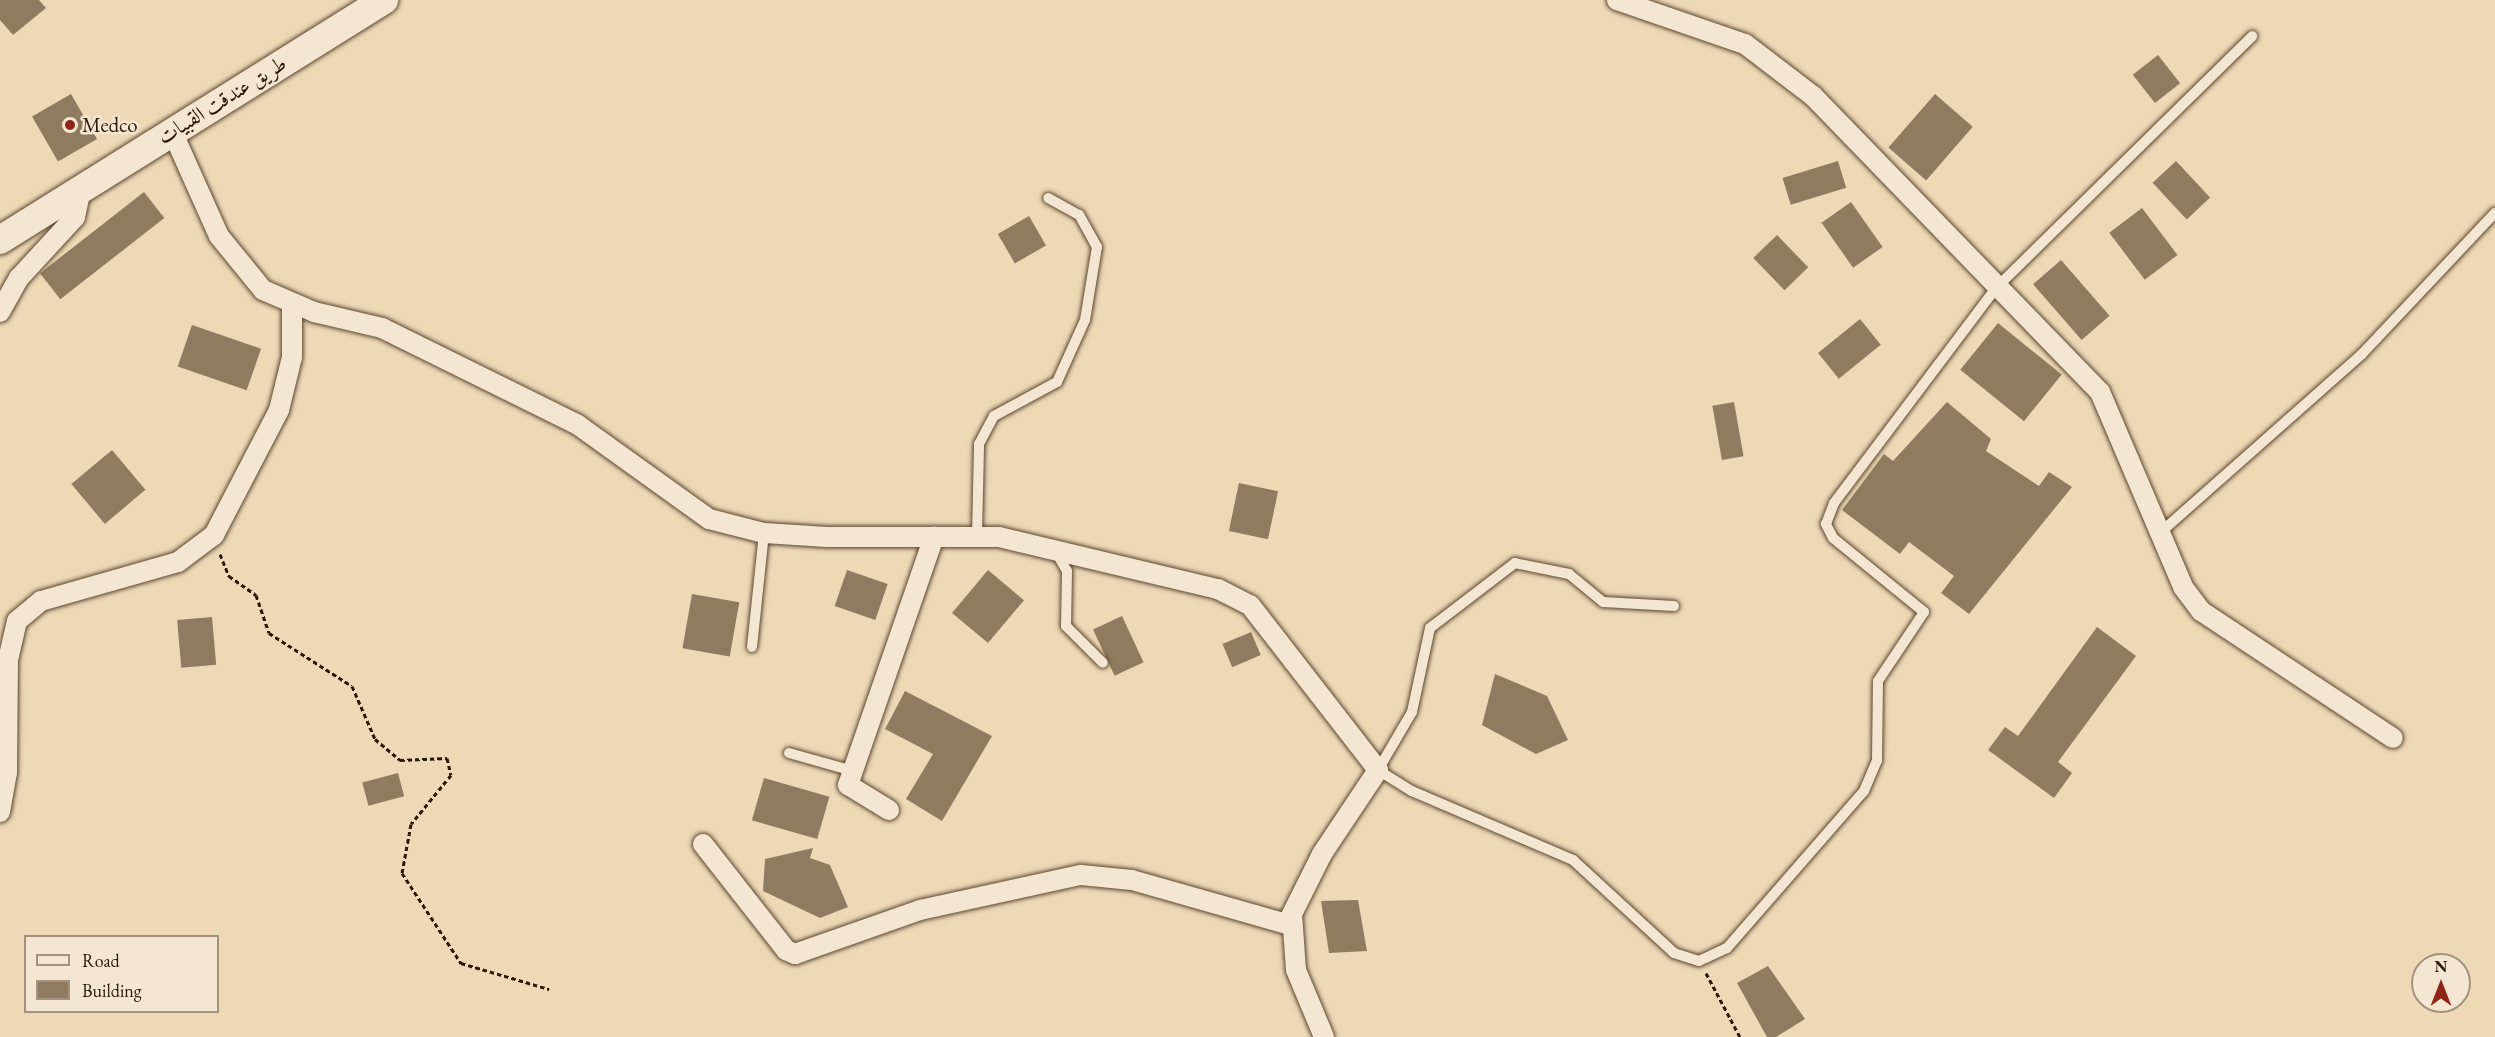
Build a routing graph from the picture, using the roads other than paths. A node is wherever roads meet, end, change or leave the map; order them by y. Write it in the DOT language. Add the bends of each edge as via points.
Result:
graph roads {
  1 [pos="384,0"];
  2 [pos="1617,0"];
  3 [pos="2252,36"];
  4 [pos="172,130"];
  5 [pos="81,189"];
  6 [pos="1048,198"];
  7 [pos="2495,213"];
  8 [pos="0,240"];
  9 [pos="1997,287"];
  10 [pos="292,304"];
  11 [pos="0,312"];
  12 [pos="2161,532"];
  13 [pos="764,533"];
  14 [pos="978,535"];
  15 [pos="934,536"];
  16 [pos="1056,552"];
  17 [pos="1674,606"];
  18 [pos="752,647"];
  19 [pos="1103,663"];
  20 [pos="2393,738"];
  21 [pos="789,753"];
  22 [pos="1378,770"];
  23 [pos="853,771"];
  24 [pos="890,810"];
  25 [pos="0,812"];
  26 [pos="703,844"];
  27 [pos="1290,925"];
  28 [pos="1324,1037"];
  1 -- 4 [label="main road, طريق عندقت القبيات"];
  2 -- 9 [label="street" via="1727,37 1776,64"];
  3 -- 9 [label="lane"];
  4 -- 5 [label="main road, طريق عندقت القبيات"];
  4 -- 10 [label="street" via="201,201 238,264 263,290"];
  5 -- 8 [label="main road, طريق عندقت القبيات"];
  5 -- 11 [label="street" via="75,217 19,278"];
  6 -- 14 [label="lane" via="1079,215 1097,247 1085,320 1057,382 994,416 979,444"];
  7 -- 12 [label="lane" via="2362,354"];
  9 -- 12 [label="street" via="2100,392"];
  9 -- 22 [label="lane" via="1834,503 1826,524 1833,538 1924,612 1875,690 1873,776 1814,854 1727,948 1699,961 1674,953 1572,860 1412,790"];
  10 -- 13 [label="street" via="391,333 585,429 693,511"];
  10 -- 25 [label="street" via="292,357 279,410 214,535 178,562 41,601 17,621 8,660 7,772"];
  12 -- 20 [label="street" via="2183,587 2210,620"];
  13 -- 15 [label="street"];
  13 -- 18 [label="lane"];
  14 -- 15 [label="street"];
  14 -- 16 [label="street"];
  15 -- 23 [label="street"];
  16 -- 19 [label="lane" via="1067,571 1066,626"];
  16 -- 22 [label="street" via="1218,589 1250,605"];
  17 -- 22 [label="lane" via="1603,602 1569,574 1515,563 1430,628 1412,712"];
  21 -- 23 [label="lane"];
  22 -- 27 [label="street" via="1303,886"];
  23 -- 24 [label="street" via="848,785"];
  26 -- 27 [label="street" via="786,950 795,954 920,910 1081,875 1132,880"];
  27 -- 28 [label="street" via="1296,970"];
}
